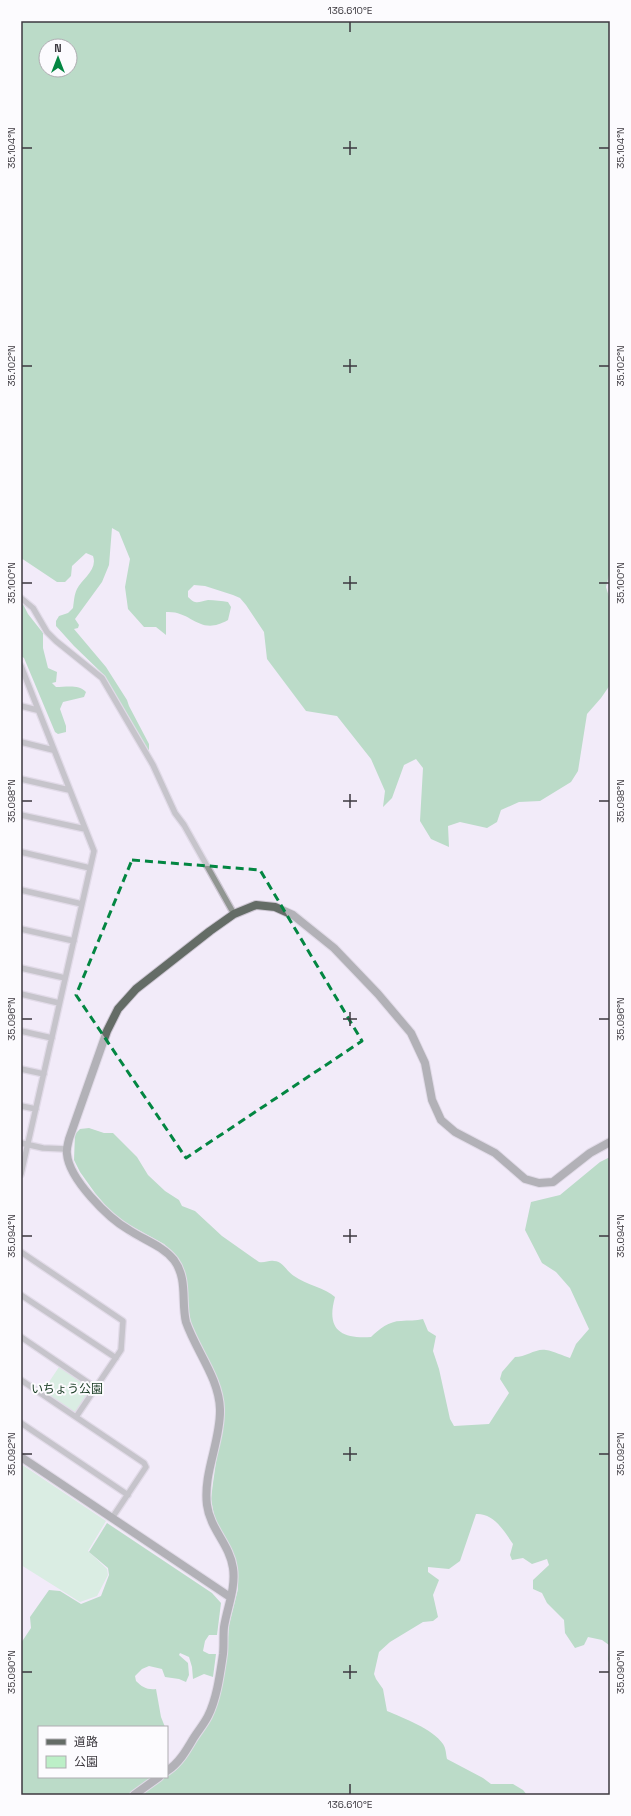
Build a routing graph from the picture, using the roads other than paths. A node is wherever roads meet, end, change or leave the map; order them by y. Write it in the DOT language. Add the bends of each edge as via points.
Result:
graph roads {
  1 [pos="21,598"];
  2 [pos="21,666"];
  3 [pos="21,706"];
  4 [pos="38,710"];
  5 [pos="21,742"];
  6 [pos="53,750"];
  7 [pos="21,779"];
  8 [pos="69,790"];
  9 [pos="21,815"];
  10 [pos="85,829"];
  11 [pos="21,852"];
  12 [pos="90,868"];
  13 [pos="21,890"];
  14 [pos="82,904"];
  15 [pos="234,914"];
  16 [pos="21,929"];
  17 [pos="74,941"];
  18 [pos="21,968"];
  19 [pos="65,978"];
  20 [pos="21,994"];
  21 [pos="59,1003"];
  22 [pos="21,1031"];
  23 [pos="52,1038"];
  24 [pos="21,1069"];
  25 [pos="44,1074"];
  26 [pos="21,1106"];
  27 [pos="36,1109"];
  28 [pos="610,1142"];
  29 [pos="21,1143"];
  30 [pos="28,1144"];
  31 [pos="66,1149"];
  32 [pos="21,1174"];
  33 [pos="21,1252"];
  34 [pos="21,1295"];
  35 [pos="21,1337"];
  36 [pos="116,1358"];
  37 [pos="21,1380"];
  38 [pos="96,1388"];
  39 [pos="76,1418"];
  40 [pos="21,1423"];
  41 [pos="21,1457"];
  42 [pos="128,1495"];
  43 [pos="112,1518"];
  44 [pos="230,1597"];
  45 [pos="168,1770"];
  46 [pos="158,1778"];
  47 [pos="134,1795"];
  1 -- 15 [label="street" via="33,608 56,642 102,678 153,765 175,813"];
  2 -- 4 [label="street"];
  3 -- 4 [label="street"];
  4 -- 6 [label="street"];
  5 -- 6 [label="street"];
  6 -- 8 [label="street"];
  7 -- 8 [label="street"];
  8 -- 10 [label="street"];
  9 -- 10 [label="street"];
  10 -- 12 [label="street" via="94,851"];
  11 -- 12 [label="street"];
  12 -- 14 [label="street"];
  13 -- 14 [label="street"];
  14 -- 17 [label="street"];
  15 -- 28 [label="street" via="256,905 275,907 293,916 334,948 411,1033 425,1063 432,1100 441,1120 455,1132 495,1153 525,1180 553,1182 590,1153"];
  15 -- 31 [label="street" via="136,989 118,1008 107,1031"];
  16 -- 17 [label="street"];
  17 -- 19 [label="street"];
  18 -- 19 [label="street"];
  19 -- 21 [label="street"];
  20 -- 21 [label="street"];
  21 -- 23 [label="street"];
  22 -- 23 [label="street"];
  23 -- 25 [label="street"];
  24 -- 25 [label="street"];
  25 -- 27 [label="street"];
  26 -- 27 [label="street"];
  27 -- 30 [label="street"];
  29 -- 30 [label="street"];
  30 -- 31 [label="street" via="43,1148"];
  30 -- 32 [label="street"];
  31 -- 44 [label="street" via="77,1178 109,1216 129,1231 161,1248 174,1260 180,1271 185,1291 186,1322 218,1398 220,1416 206,1498 212,1525 232,1563 234,1582"];
  33 -- 36 [label="street" via="123,1321 121,1350"];
  34 -- 36 [label="street"];
  35 -- 38 [label="street"];
  36 -- 38 [label="street"];
  37 -- 39 [label="street"];
  38 -- 39 [label="street"];
  39 -- 42 [label="street" via="144,1463 146,1467"];
  40 -- 42 [label="street"];
  41 -- 43 [label="street"];
  42 -- 43 [label="street"];
  43 -- 44 [label="street"];
  44 -- 45 [label="street" via="224,1628 223,1654 208,1715 186,1751"];
  46 -- 47 [label="street"];
}
